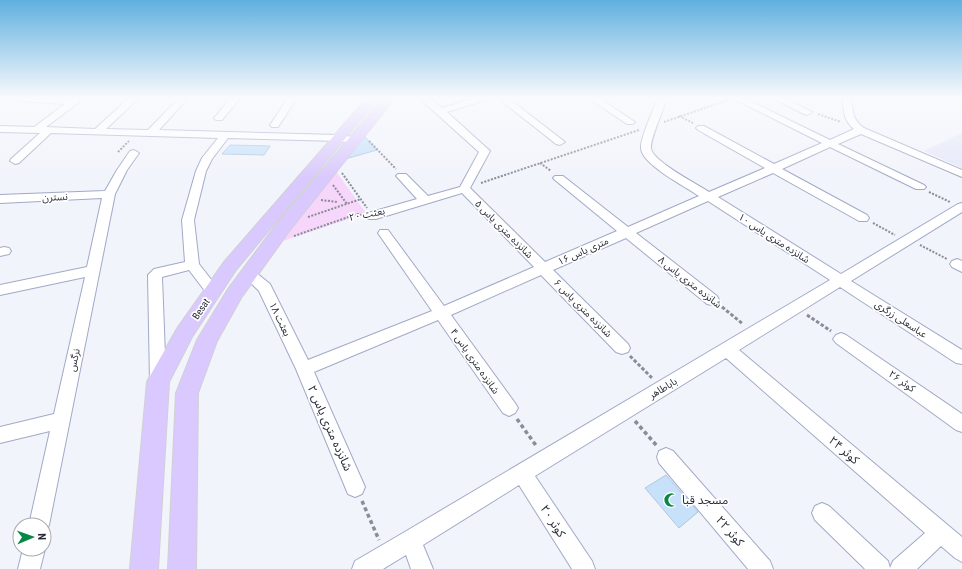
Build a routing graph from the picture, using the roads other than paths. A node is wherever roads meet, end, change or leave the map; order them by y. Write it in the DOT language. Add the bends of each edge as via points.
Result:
graph roads {
  1 [pos="43,125"];
  2 [pos="105,125"];
  3 [pos="158,125"];
  4 [pos="358,125"];
  5 [pos="363,125"];
  6 [pos="455,125"];
  7 [pos="537,125"];
  8 [pos="654,125"];
  9 [pos="790,125"];
  10 [pos="853,125"];
  11 [pos="701,128"];
  12 [pos="0,129"];
  13 [pos="12,129"];
  14 [pos="37,129"];
  15 [pos="49,130"];
  16 [pos="861,130"];
  17 [pos="98,131"];
  18 [pos="151,132"];
  19 [pos="226,134"];
  20 [pos="351,136"];
  21 [pos="0,139"];
  22 [pos="560,142"];
  23 [pos="829,144"];
  24 [pos="134,153"];
  25 [pos="15,161"];
  26 [pos="773,168"];
  27 [pos="962,174"];
  28 [pos="402,176"];
  29 [pos="559,178"];
  30 [pos="920,187"];
  31 [pos="464,189"];
  32 [pos="109,194"];
  33 [pos="709,196"];
  34 [pos="0,199"];
  35 [pos="424,199"];
  36 [pos="961,207"];
  37 [pos="372,216"];
  38 [pos="863,218"];
  39 [pos="627,232"];
  40 [pos="384,233"];
  41 [pos="192,266"];
  42 [pos="544,268"];
  43 [pos="93,270"];
  44 [pos="249,274"];
  45 [pos="840,280"];
  46 [pos="0,290"];
  47 [pos="213,291"];
  48 [pos="712,300"];
  49 [pos="442,313"];
  50 [pos="841,339"];
  51 [pos="622,348"];
  52 [pos="726,349"];
  53 [pos="962,358"];
  54 [pos="304,369"];
  55 [pos="158,382"];
  56 [pos="509,408"];
  57 [pos="61,420"];
  58 [pos="962,424"];
  59 [pos="0,435"];
  60 [pos="666,457"];
  61 [pos="522,473"];
  62 [pos="355,487"];
  63 [pos="822,512"];
  64 [pos="41,517"];
  65 [pos="940,533"];
  66 [pos="410,540"];
  67 [pos="962,551"];
  68 [pos="32,557"];
  69 [pos="29,569"];
  70 [pos="144,569"];
  71 [pos="182,569"];
  72 [pos="363,569"];
  73 [pos="422,569"];
  74 [pos="584,569"];
  75 [pos="762,569"];
  76 [pos="880,569"];
  77 [pos="901,569"];
  1 -- 14 [label="street"];
  2 -- 17 [label="street"];
  3 -- 18 [label="street"];
  4 -- 20 [label="main road, Besat"];
  5 -- 20 [label="main road, Besat"];
  6 -- 31 [label="street" via="485,151"];
  7 -- 22 [label="street"];
  8 -- 33 [label="street, شانزده متری یاس ۱۰" via="645,150 654,160"];
  9 -- 23 [label="street"];
  10 -- 16 [label="street"];
  11 -- 26 [label="street"];
  12 -- 13 [label="street"];
  13 -- 14 [label="street"];
  13 -- 21 [label="street"];
  14 -- 15 [label="street"];
  15 -- 17 [label="street"];
  15 -- 25 [label="street"];
  16 -- 23 [label="street, ۱۶ متری یاس"];
  16 -- 27 [label="street"];
  17 -- 18 [label="street"];
  18 -- 19 [label="street"];
  19 -- 20 [label="street"];
  19 -- 41 [label="street" via="207,158 194,194 188,220"];
  20 -- 44 [label="main road, Besat" via="330,168"];
  20 -- 47 [label="main road, Besat" via="266,221"];
  23 -- 26 [label="street, ۱۶ متری یاس"];
  23 -- 30 [label="street"];
  24 -- 32 [label="street, نرگس"];
  26 -- 33 [label="street, ۱۶ متری یاس"];
  26 -- 38 [label="street"];
  28 -- 35 [label="street"];
  29 -- 39 [label="street, شانزده متری یاس ۸"];
  31 -- 35 [label="street, بعثت ۲۰"];
  31 -- 42 [label="street, شانزده متری یاس ۵"];
  32 -- 34 [label="street, نسترن"];
  32 -- 43 [label="street, نرگس"];
  33 -- 39 [label="street, ۱۶ متری یاس"];
  33 -- 45 [label="street, شانزده متری یاس ۱۰"];
  35 -- 37 [label="street, بعثت ۲۰"];
  36 -- 45 [label="street, باباطاهر"];
  39 -- 42 [label="street, ۱۶ متری یاس"];
  39 -- 48 [label="street, شانزده متری یاس ۸"];
  40 -- 49 [label="street, شانزده متری یاس ۴"];
  41 -- 47 [label="street"];
  41 -- 55 [label="street" via="155,275"];
  42 -- 49 [label="street, ۱۶ متری یاس"];
  42 -- 51 [label="street, شانزده متری یاس ۶"];
  43 -- 46 [label="street"];
  43 -- 57 [label="street, نرگس"];
  44 -- 54 [label="street, بعثت ۱۸" via="265,288"];
  44 -- 71 [label="main road, Besat" via="207,340 187,393"];
  45 -- 52 [label="street, باباطاهر"];
  45 -- 53 [label="street, عباسعلی زرگری"];
  47 -- 55 [label="main road, Besat" via="185,332"];
  49 -- 54 [label="street, ۱۶ متری یاس"];
  49 -- 56 [label="street, شانزده متری یاس ۴"];
  50 -- 58 [label="street, کوثر ۲۶"];
  52 -- 61 [label="street, باباطاهر"];
  52 -- 65 [label="street, کوثر ۲۴"];
  54 -- 62 [label="street, شانزده متری یاس ۲"];
  55 -- 70 [label="main road, Besat"];
  57 -- 59 [label="street"];
  57 -- 64 [label="street, نرگس"];
  60 -- 75 [label="street, کوثر ۲۲"];
  61 -- 66 [label="street, باباطاهر"];
  61 -- 74 [label="street, کوثر ۲۰"];
  63 -- 76 [label="street"];
  65 -- 67 [label="street, کوثر ۲۴"];
  65 -- 77 [label="street"];
  66 -- 72 [label="street, باباطاهر"];
  66 -- 73 [label="street"];
  68 -- 69 [label="street"];
}
